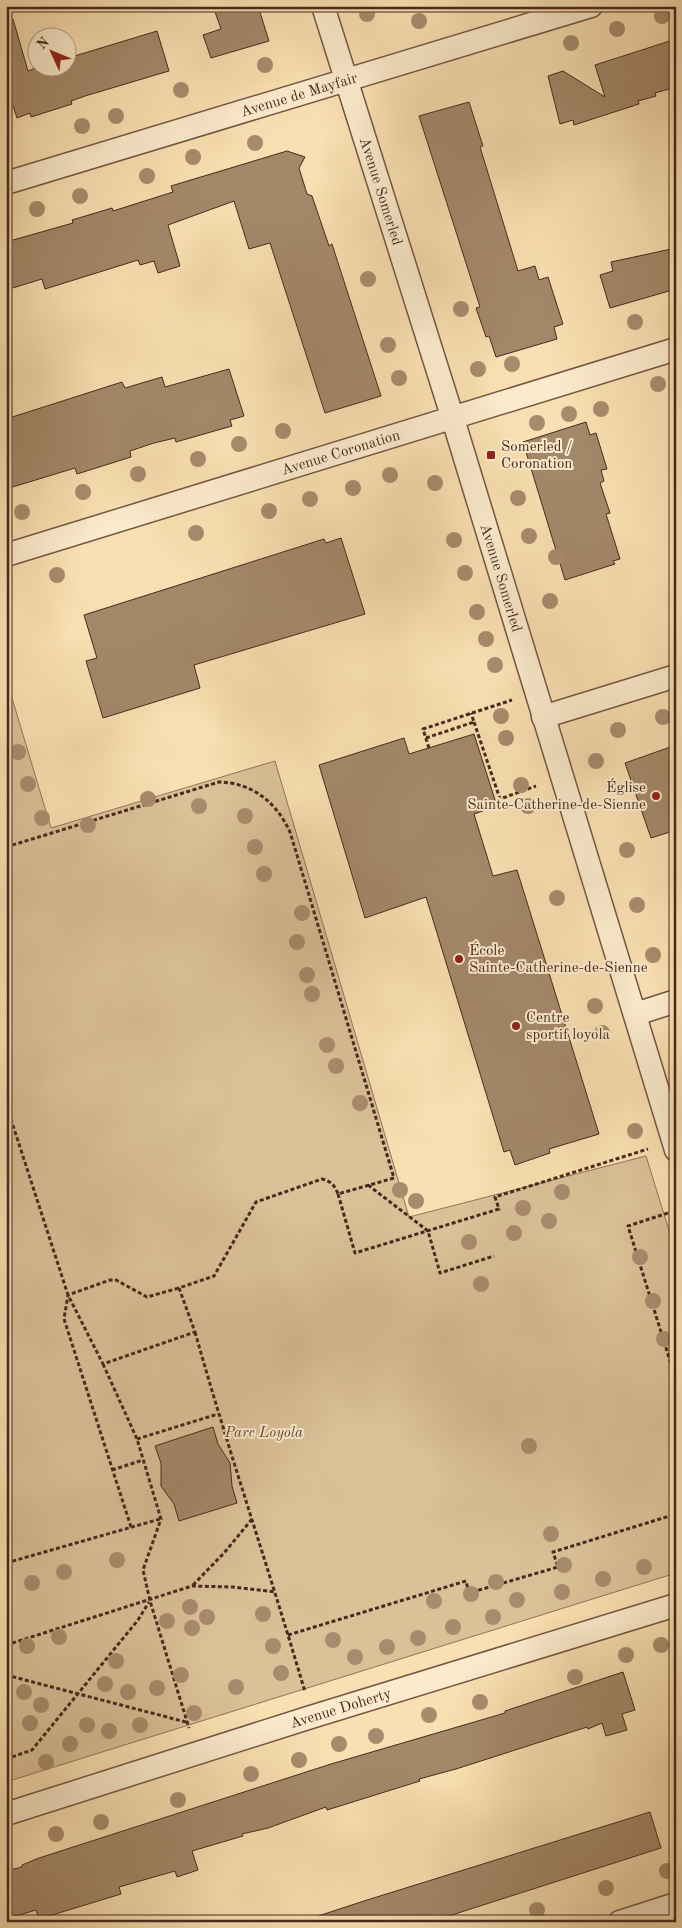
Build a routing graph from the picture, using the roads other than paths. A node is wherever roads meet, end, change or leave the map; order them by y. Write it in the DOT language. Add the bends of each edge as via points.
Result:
graph roads {
  1 [pos="322,6"];
  2 [pos="592,6"];
  3 [pos="346,80"];
  4 [pos="6,183"];
  5 [pos="676,349"];
  6 [pos="453,419"];
  7 [pos="6,555"];
  8 [pos="676,676"];
  9 [pos="543,717"];
  10 [pos="676,1001"];
  11 [pos="636,1014"];
  12 [pos="676,1150"];
  13 [pos="676,1605"];
  14 [pos="6,1814"];
  15 [pos="676,1904"];
  16 [pos="620,1922"];
  1 -- 3 [label="street, Avenue Somerled"];
  2 -- 3 [label="street, Avenue de Mayfair"];
  3 -- 4 [label="street, Avenue de Mayfair"];
  3 -- 6 [label="street, Avenue Somerled"];
  5 -- 6 [label="street, Avenue Coronation"];
  6 -- 7 [label="street, Avenue Coronation"];
  6 -- 9 [label="street, Avenue Somerled"];
  8 -- 9 [label="street"];
  9 -- 11 [label="street, Avenue Somerled"];
  10 -- 11 [label="street"];
  11 -- 12 [label="street, Avenue Somerled"];
  13 -- 14 [label="street, Avenue Doherty"];
  15 -- 16 [label="street"];
}
